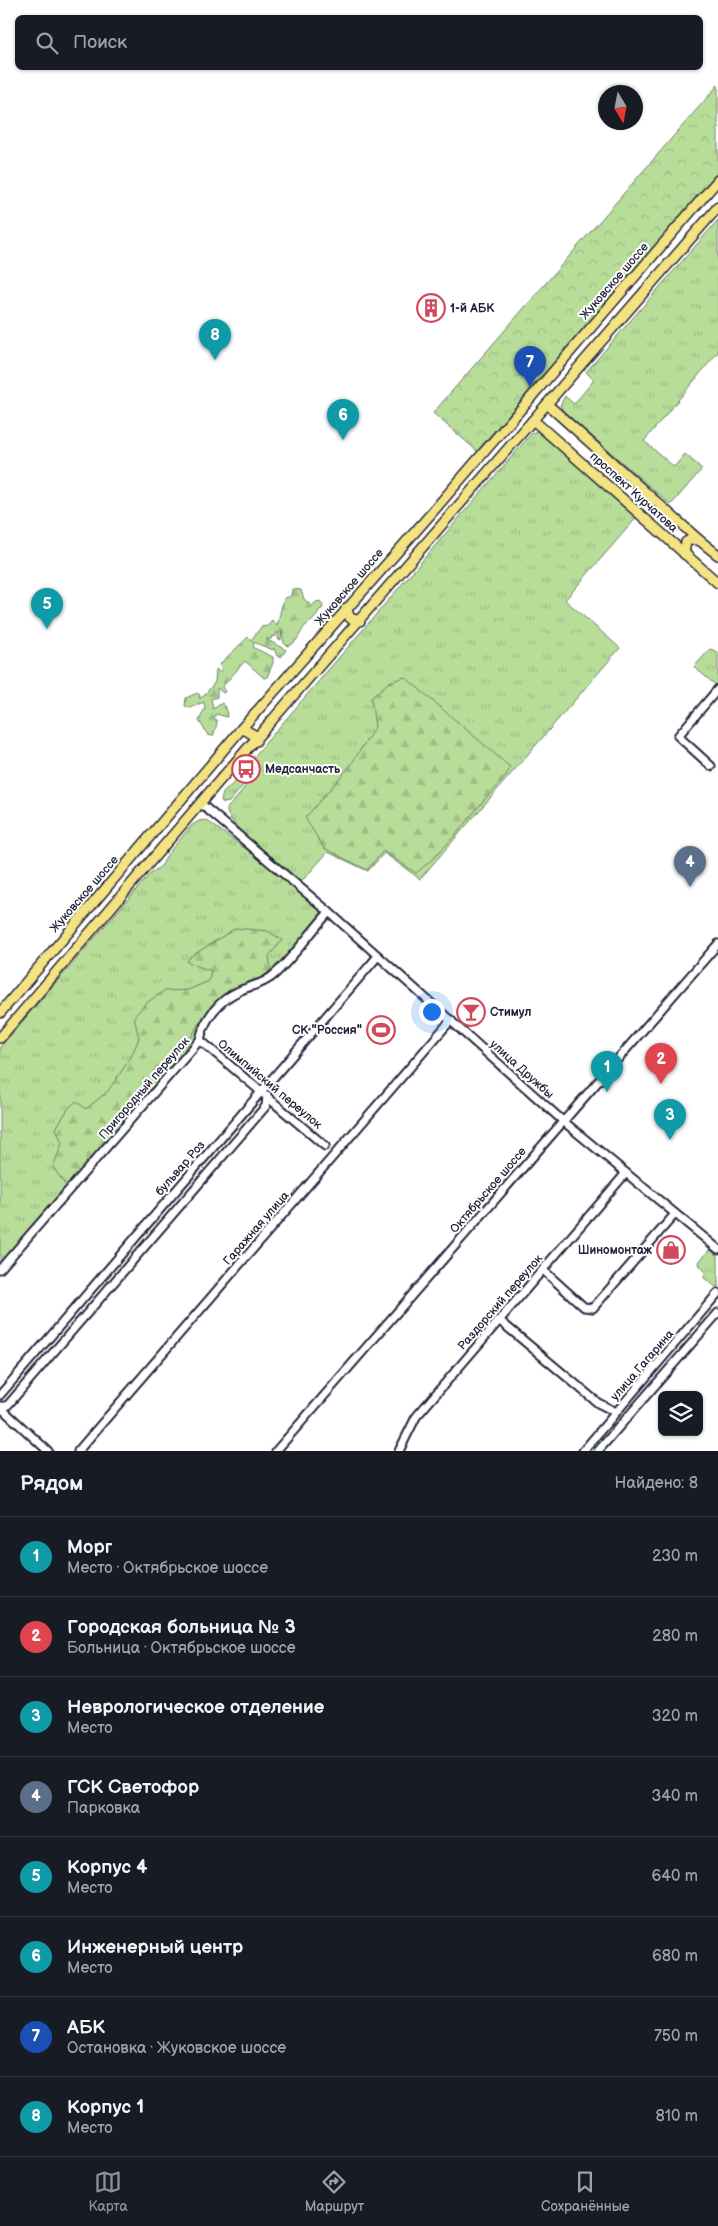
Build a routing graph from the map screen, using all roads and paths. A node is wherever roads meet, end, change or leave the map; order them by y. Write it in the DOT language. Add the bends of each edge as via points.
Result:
graph roads {
  1 [pos="718,180"];
  2 [pos="718,207"];
  3 [pos="586,331"];
  4 [pos="600,342"];
  5 [pos="547,404"];
  6 [pos="533,420"];
  7 [pos="483,452"];
  8 [pos="495,465"];
  9 [pos="698,540"];
  10 [pos="684,554"];
  11 [pos="718,555"];
  12 [pos="718,583"];
  13 [pos="346,608"];
  14 [pos="360,620"];
  15 [pos="718,689"];
  16 [pos="242,728"];
  17 [pos="256,741"];
  18 [pos="711,766"];
  19 [pos="200,803"];
  20 [pos="135,853"];
  21 [pos="147,864"];
  22 [pos="329,912"];
  23 [pos="718,944"];
  24 [pos="378,956"];
  25 [pos="0,1013"];
  26 [pos="451,1020"];
  27 [pos="0,1038"];
  28 [pos="200,1040"];
  29 [pos="264,1093"];
  30 [pos="563,1121"];
  31 [pos="325,1146"];
  32 [pos="626,1173"];
  33 [pos="675,1214"];
  34 [pos="718,1249"];
  35 [pos="0,1269"];
  36 [pos="543,1270"];
  37 [pos="718,1293"];
  38 [pos="718,1313"];
  39 [pos="499,1320"];
  40 [pos="690,1327"];
  41 [pos="698,1336"];
  42 [pos="0,1395"];
  43 [pos="0,1406"];
  44 [pos="616,1412"];
  45 [pos="403,1450"];
  46 [pos="48,1451"];
  47 [pos="78,1451"];
  48 [pos="276,1451"];
  49 [pos="583,1451"];
  50 [pos="598,1451"];
  1 -- 3 [label="main road, Жуковское шоссе"];
  2 -- 4 [label="main road"];
  3 -- 4 [label="main road" via="594,331"];
  3 -- 7 [label="main road, Жуковское шоссе"];
  4 -- 5 [label="main road"];
  5 -- 6 [label="main road"];
  5 -- 9 [label="main road, проспект Курчатова"];
  6 -- 8 [label="main road"];
  6 -- 10 [label="main road, проспект Курчатова"];
  7 -- 8 [label="main road" via="484,461"];
  7 -- 13 [label="main road, Жуковское шоссе"];
  8 -- 14 [label="main road"];
  9 -- 10 [label="main road" via="686,542"];
  9 -- 11 [label="main road, проспект Курчатова"];
  10 -- 12 [label="main road, проспект Курчатова"];
  13 -- 14 [label="main road" via="350,618"];
  13 -- 16 [label="main road, Жуковское шоссе"];
  14 -- 17 [label="main road"];
  15 -- 18 [label="street" via="678,736"];
  16 -- 17 [label="main road" via="254,735"];
  16 -- 20 [label="main road, Жуковское шоссе"];
  17 -- 19 [label="main road"];
  19 -- 21 [label="main road"];
  19 -- 22 [label="street, улица Дружбы"];
  20 -- 21 [label="main road" via="137,860"];
  20 -- 25 [label="main road, Жуковское шоссе"];
  21 -- 27 [label="main road"];
  22 -- 24 [label="street, улица Дружбы"];
  22 -- 28 [label="street, Пригородный переулок" via="275,974 228,997 203,1026"];
  23 -- 30 [label="street, Октябрьское шоссе"];
  24 -- 26 [label="street, улица Дружбы"];
  24 -- 29 [label="street, бульвар Роз"];
  26 -- 30 [label="street, улица Дружбы"];
  26 -- 47 [label="street, Гаражная улица"];
  28 -- 29 [label="street, Олимпийский переулок"];
  28 -- 35 [label="street, Пригородный переулок"];
  29 -- 31 [label="street, Олимпийский переулок"];
  29 -- 42 [label="street, бульвар Роз"];
  29 -- 43 [label="street" via="266,1106 6,1406"];
  30 -- 32 [label="street, улица Дружбы"];
  30 -- 48 [label="street, Октябрьское шоссе"];
  32 -- 33 [label="street, улица Дружбы"];
  32 -- 36 [label="street, Раздорский переулок"];
  33 -- 34 [label="street, улица Дружбы"];
  33 -- 36 [label="street" via="593,1308 584,1307"];
  36 -- 39 [label="street, Раздорский переулок"];
  37 -- 40 [label="street, улица Гагарина"];
  38 -- 41 [label="street, улица Гагарина"];
  39 -- 44 [label="street" via="598,1403"];
  39 -- 45 [label="street, Раздорский переулок" via="416,1417"];
  40 -- 41 [label="street" via="689,1334 694,1338"];
  40 -- 44 [label="street, улица Гагарина"];
  41 -- 50 [label="street, улица Гагарина"];
  43 -- 46 [label="street"];
  44 -- 49 [label="street, улица Гагарина"];
}
